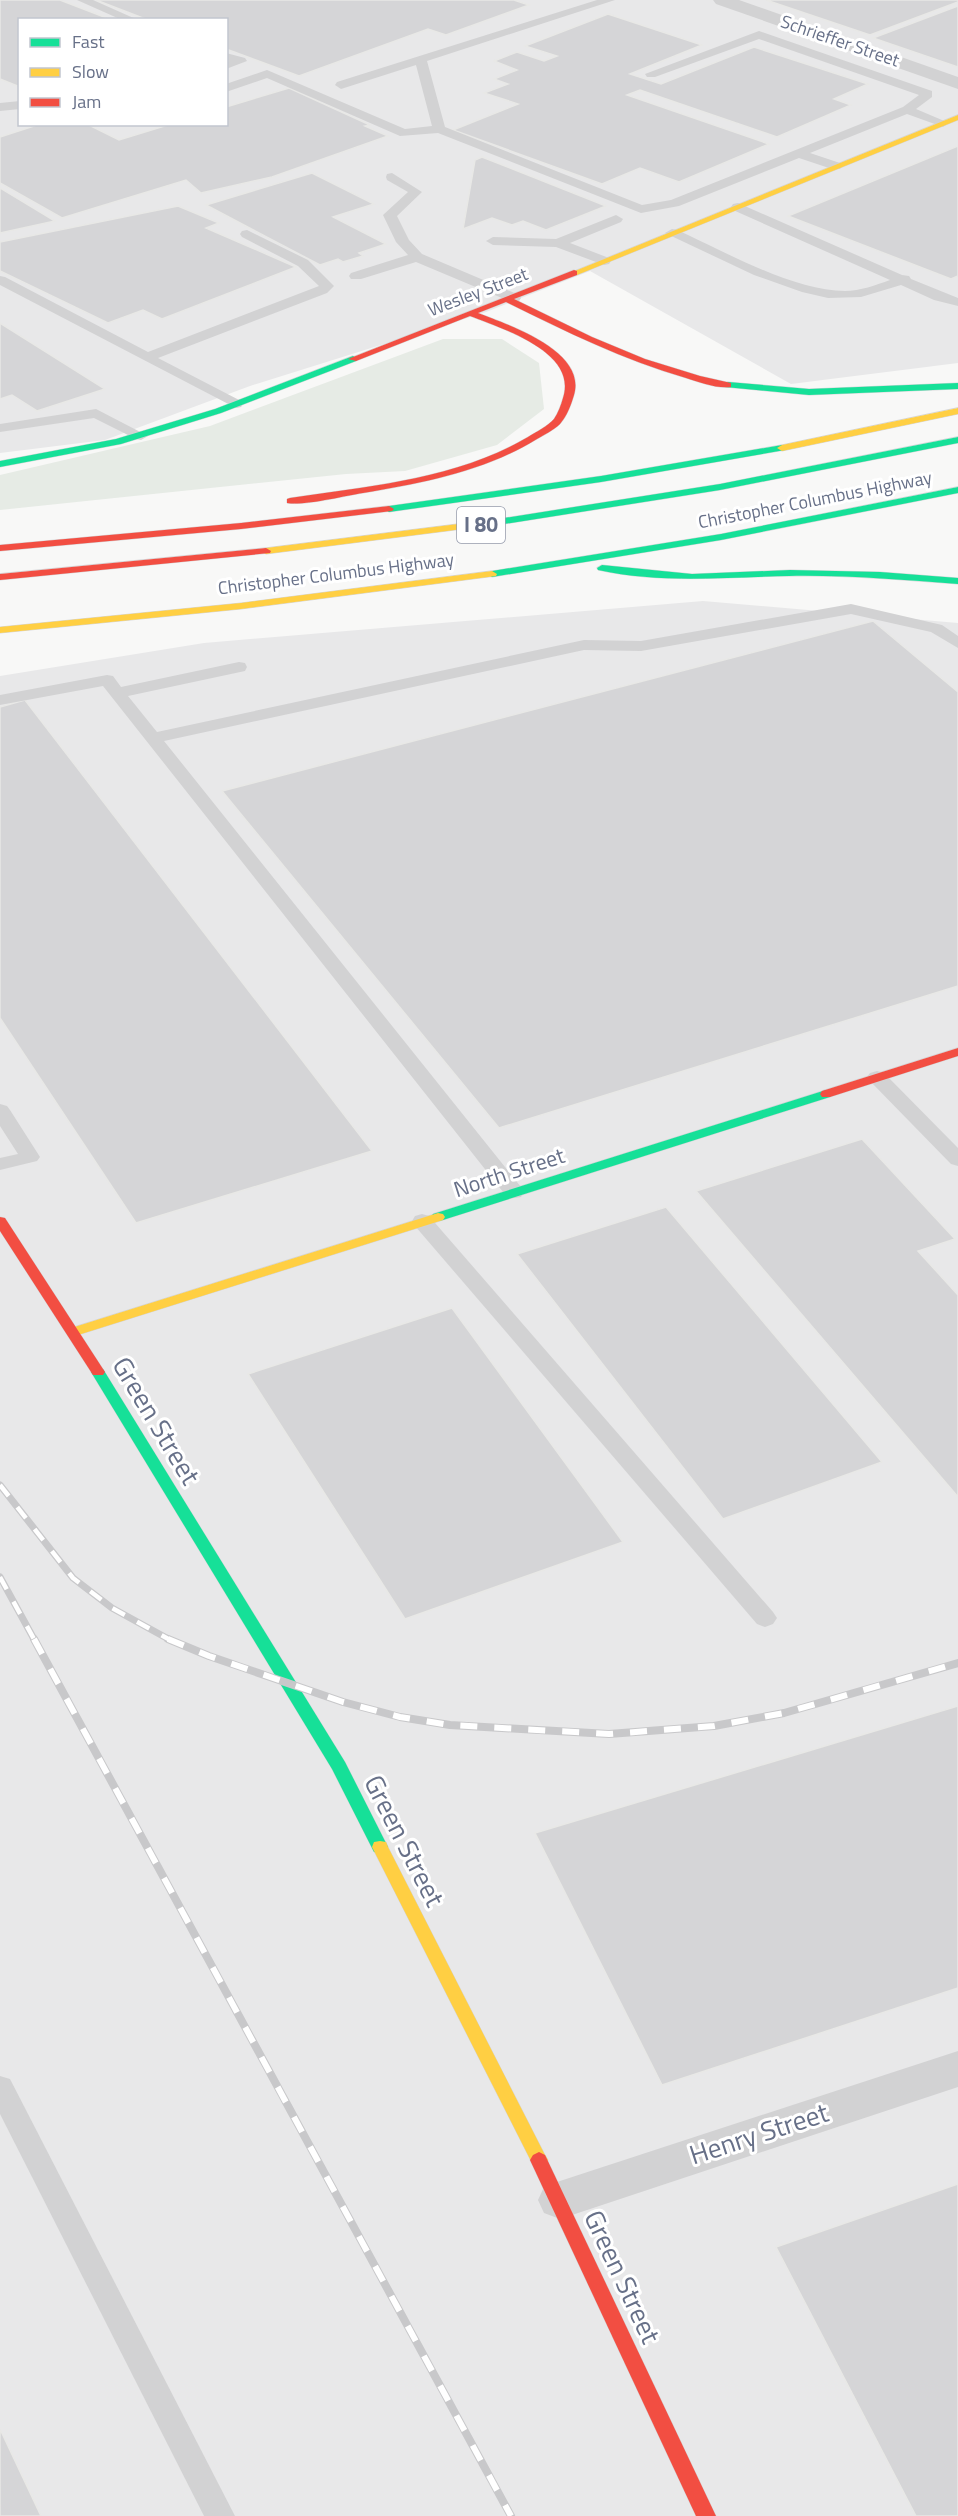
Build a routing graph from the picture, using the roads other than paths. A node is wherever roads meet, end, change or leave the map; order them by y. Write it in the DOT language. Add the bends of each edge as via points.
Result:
graph roads {
  1 [pos="83,0"];
  2 [pos="609,0"];
  3 [pos="722,0"];
  4 [pos="567,3"];
  5 [pos="584,9"];
  6 [pos="128,18"];
  7 [pos="228,57"];
  8 [pos="421,60"];
  9 [pos="228,65"];
  10 [pos="651,74"];
  11 [pos="958,82"];
  12 [pos="341,85"];
  13 [pos="228,87"];
  14 [pos="18,105"];
  15 [pos="0,107"];
  16 [pos="907,110"];
  17 [pos="958,117"];
  18 [pos="943,123"];
  19 [pos="439,129"];
  20 [pos="798,153"];
  21 [pos="836,166"];
  22 [pos="392,177"];
  23 [pos="674,203"];
  24 [pos="738,207"];
  25 [pos="711,218"];
  26 [pos="616,219"];
  27 [pos="672,233"];
  28 [pos="247,234"];
  29 [pos="493,241"];
  30 [pos="558,243"];
  31 [pos="417,257"];
  32 [pos="604,261"];
  33 [pos="356,276"];
  34 [pos="904,279"];
  35 [pos="0,280"];
  36 [pos="511,299"];
  37 [pos="958,302"];
  38 [pos="472,314"];
  39 [pos="147,357"];
  40 [pos="958,386"];
  41 [pos="236,404"];
  42 [pos="958,411"];
  43 [pos="0,428"];
  44 [pos="141,436"];
  45 [pos="958,440"];
  46 [pos="0,464"];
  47 [pos="958,490"];
  48 [pos="275,504"];
  49 [pos="229,513"];
  50 [pos="67,543"];
  51 [pos="0,548"];
  52 [pos="556,564"];
  53 [pos="0,577"];
  54 [pos="958,581"];
  55 [pos="0,630"];
  56 [pos="958,643"];
  57 [pos="239,667"];
  58 [pos="117,693"];
  59 [pos="0,700"];
  60 [pos="153,738"];
  61 [pos="958,1052"];
  62 [pos="877,1077"];
  63 [pos="0,1110"];
  64 [pos="958,1160"];
  65 [pos="0,1164"];
  66 [pos="514,1192"];
  67 [pos="0,1221"];
  68 [pos="422,1221"];
  69 [pos="73,1332"];
  70 [pos="765,1618"];
  71 [pos="958,2069"];
  72 [pos="0,2087"];
  73 [pos="560,2199"];
  74 [pos="220,2516"];
  75 [pos="706,2516"];
  1 -- 6 [label="lane"];
  2 -- 5 [label="lane"];
  3 -- 11 [label="street, Schrieffer Street"];
  4 -- 5 [label="lane"];
  5 -- 8 [label="lane"];
  7 -- 9 [label="lane" via="241,61"];
  8 -- 12 [label="lane"];
  8 -- 19 [label="lane"];
  10 -- 16 [label="lane" via="759,34 928,94"];
  13 -- 19 [label="lane" via="267,74 404,133"];
  14 -- 15 [label="lane"];
  16 -- 18 [label="lane"];
  16 -- 20 [label="lane"];
  17 -- 18 [label="main road, Wesley Street"];
  18 -- 21 [label="main road, Wesley Street"];
  19 -- 23 [label="lane" via="641,209"];
  20 -- 21 [label="lane"];
  20 -- 23 [label="lane"];
  21 -- 24 [label="main road, Wesley Street"];
  22 -- 31 [label="lane" via="416,192 390,215 403,242"];
  23 -- 25 [label="lane"];
  24 -- 25 [label="main road, Wesley Street"];
  24 -- 34 [label="lane"];
  25 -- 27 [label="main road, Wesley Street"];
  26 -- 30 [label="lane"];
  27 -- 32 [label="main road, Wesley Street"];
  27 -- 34 [label="lane" via="791,284 830,295 847,296"];
  28 -- 39 [label="lane" via="303,263 327,286"];
  29 -- 30 [label="lane"];
  30 -- 32 [label="lane"];
  31 -- 33 [label="lane"];
  31 -- 36 [label="lane"];
  32 -- 36 [label="main road, Wesley Street"];
  34 -- 37 [label="lane"];
  35 -- 39 [label="lane"];
  36 -- 38 [label="main road, Wesley Street"];
  36 -- 40 [label="main road" via="625,356 703,380 800,390"];
  38 -- 41 [label="main road, Wesley Street"];
  38 -- 48 [label="main road" via="544,346 563,363 573,383 568,405 553,425 529,443 497,458 425,476"];
  39 -- 41 [label="lane"];
  41 -- 44 [label="main road, Wesley Street"];
  42 -- 50 [label="main road, I 80" via="750,454 553,487 285,522"];
  43 -- 44 [label="lane" via="96,413"];
  44 -- 46 [label="main road, Wesley Street"];
  45 -- 53 [label="main road, Christopher Columbus Highway / I 80" via="743,484 480,525 237,555"];
  47 -- 52 [label="main road, Christopher Columbus Highway / I 80" via="742,533"];
  49 -- 50 [label="main road"];
  50 -- 51 [label="main road, I 80"];
  52 -- 54 [label="main road" via="692,577 880,574"];
  52 -- 55 [label="main road, Christopher Columbus Highway / I 80" via="284,600"];
  56 -- 60 [label="lane" via="936,628 851,609 641,646 584,645"];
  57 -- 58 [label="lane"];
  58 -- 59 [label="lane" via="107,680"];
  58 -- 60 [label="lane"];
  60 -- 66 [label="lane"];
  61 -- 62 [label="main road, North Street"];
  62 -- 64 [label="lane"];
  62 -- 66 [label="main road, North Street"];
  63 -- 65 [label="lane" via="30,1157"];
  66 -- 68 [label="main road, North Street"];
  67 -- 69 [label="main road, Green Street"];
  68 -- 69 [label="main road, North Street"];
  68 -- 70 [label="lane"];
  69 -- 73 [label="main road, Green Street" via="339,1766"];
  71 -- 73 [label="street, Henry Street"];
  72 -- 74 [label="lane"];
  73 -- 75 [label="main road, Green Street"];
}
